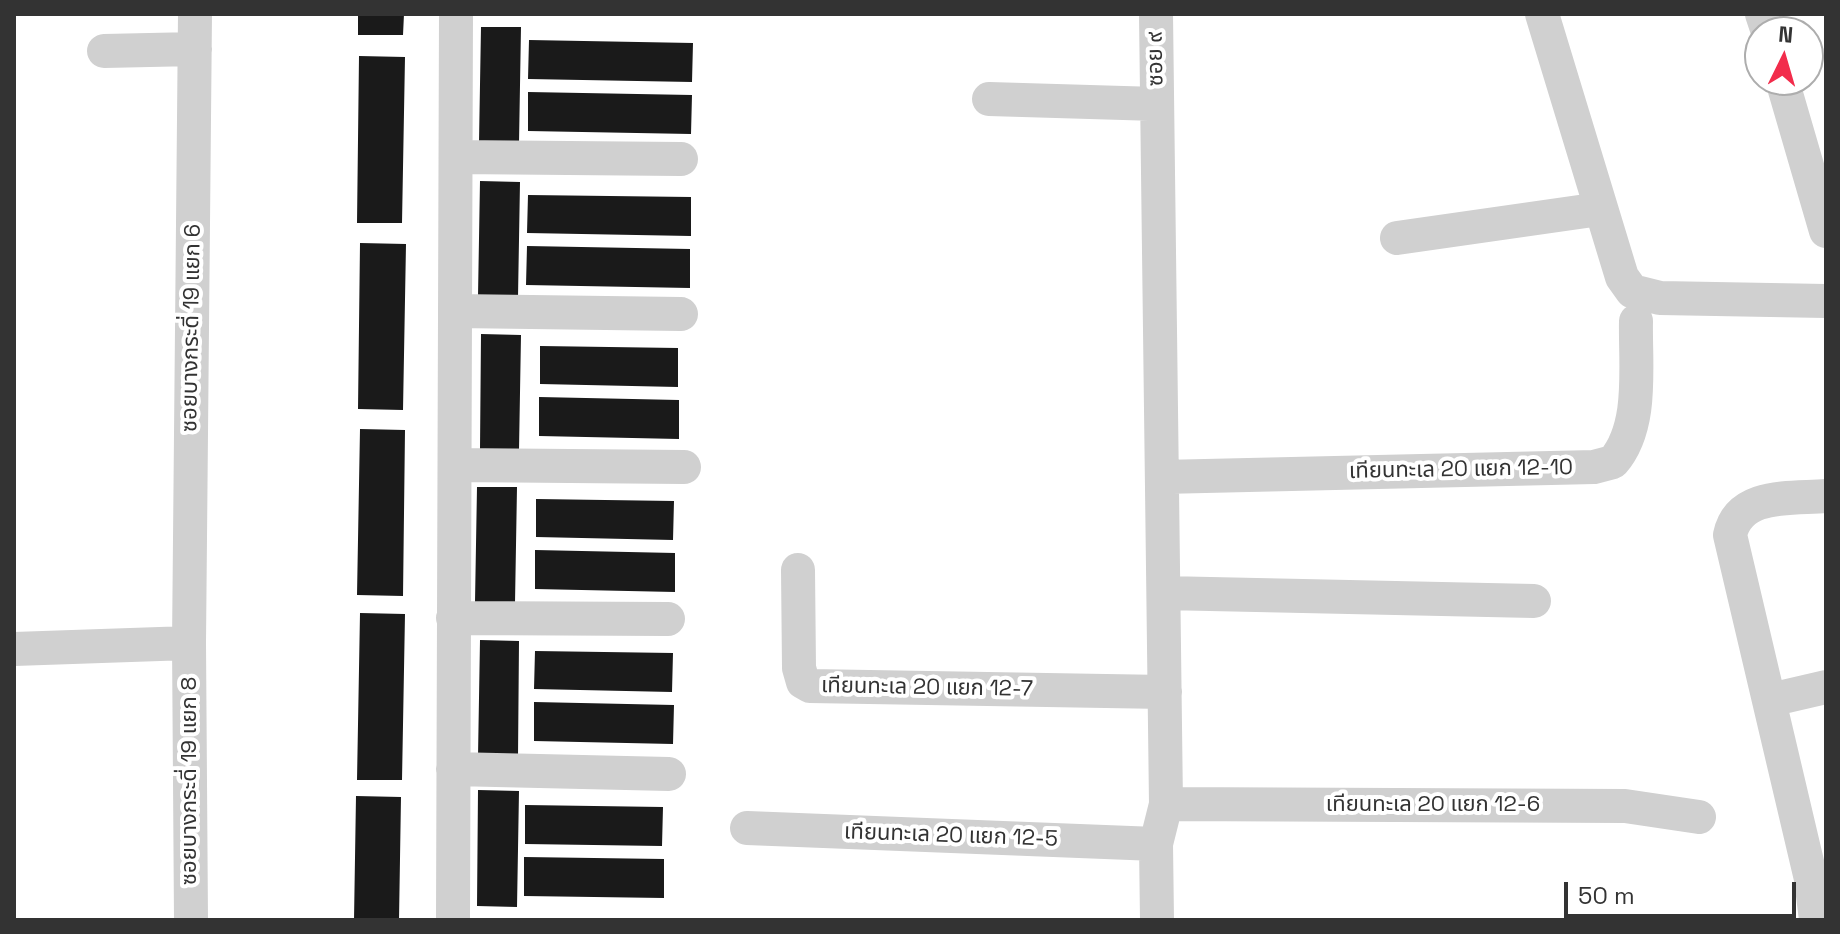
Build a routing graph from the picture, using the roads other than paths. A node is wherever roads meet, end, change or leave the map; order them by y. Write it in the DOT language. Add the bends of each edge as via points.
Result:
graph roads {
  1 [pos="195,14"];
  2 [pos="456,14"];
  3 [pos="1156,14"];
  4 [pos="1542,14"];
  5 [pos="195,49"];
  6 [pos="104,51"];
  7 [pos="1787,96"];
  8 [pos="989,99"];
  9 [pos="1157,104"];
  10 [pos="456,157"];
  11 [pos="681,159"];
  12 [pos="1600,209"];
  13 [pos="1826,231"];
  14 [pos="1397,238"];
  15 [pos="1826,301"];
  16 [pos="456,311"];
  17 [pos="681,314"];
  18 [pos="1636,321"];
  19 [pos="456,465"];
  20 [pos="684,467"];
  21 [pos="1162,477"];
  22 [pos="1826,496"];
  23 [pos="798,570"];
  24 [pos="1164,593"];
  25 [pos="1534,601"];
  26 [pos="453,618"];
  27 [pos="668,619"];
  28 [pos="189,643"];
  29 [pos="14,649"];
  30 [pos="1826,687"];
  31 [pos="1165,692"];
  32 [pos="1770,700"];
  33 [pos="453,769"];
  34 [pos="669,774"];
  35 [pos="1166,804"];
  36 [pos="1699,817"];
  37 [pos="747,828"];
  38 [pos="1156,844"];
  39 [pos="191,920"];
  40 [pos="453,920"];
  41 [pos="1157,920"];
  42 [pos="1816,920"];
  1 -- 5 [label="street, ซอยบางกระดี่ 19 แยก 6"];
  2 -- 10 [label="street"];
  3 -- 9 [label="street, ซอย ๙"];
  4 -- 12 [label="street"];
  5 -- 6 [label="street"];
  5 -- 28 [label="street, ซอยบางกระดี่ 19 แยก 6"];
  7 -- 13 [label="street"];
  8 -- 9 [label="street"];
  9 -- 21 [label="street, ซอย ๙"];
  10 -- 11 [label="street"];
  10 -- 16 [label="street"];
  12 -- 14 [label="street"];
  12 -- 15 [label="street" via="1622,277 1632,291 1660,298"];
  16 -- 17 [label="street"];
  16 -- 19 [label="street"];
  18 -- 21 [label="street, เทียนทะเล 20 แยก 12-10" via="1633,422 1613,462 1594,467"];
  19 -- 20 [label="street"];
  19 -- 26 [label="street"];
  21 -- 24 [label="street, ซอย ๙"];
  22 -- 32 [label="street" via="1749,506 1733,523 1730,535"];
  23 -- 31 [label="street, เทียนทะเล 20 แยก 12-7" via="799,668 810,686"];
  24 -- 25 [label="street"];
  24 -- 31 [label="street, ซอย ๙"];
  26 -- 27 [label="street"];
  26 -- 33 [label="street"];
  28 -- 29 [label="street"];
  28 -- 39 [label="street, ซอยบางกระดี่ 19 แยก 8"];
  30 -- 32 [label="street"];
  31 -- 35 [label="street, ซอย ๙"];
  32 -- 42 [label="street"];
  33 -- 34 [label="street"];
  33 -- 40 [label="street"];
  35 -- 36 [label="street, เทียนทะเล 20 แยก 12-6" via="1625,806"];
  35 -- 38 [label="street, ซอย ๙"];
  37 -- 38 [label="street, เทียนทะเล 20 แยก 12-5"];
  38 -- 41 [label="street, ซอย ๙"];
}
